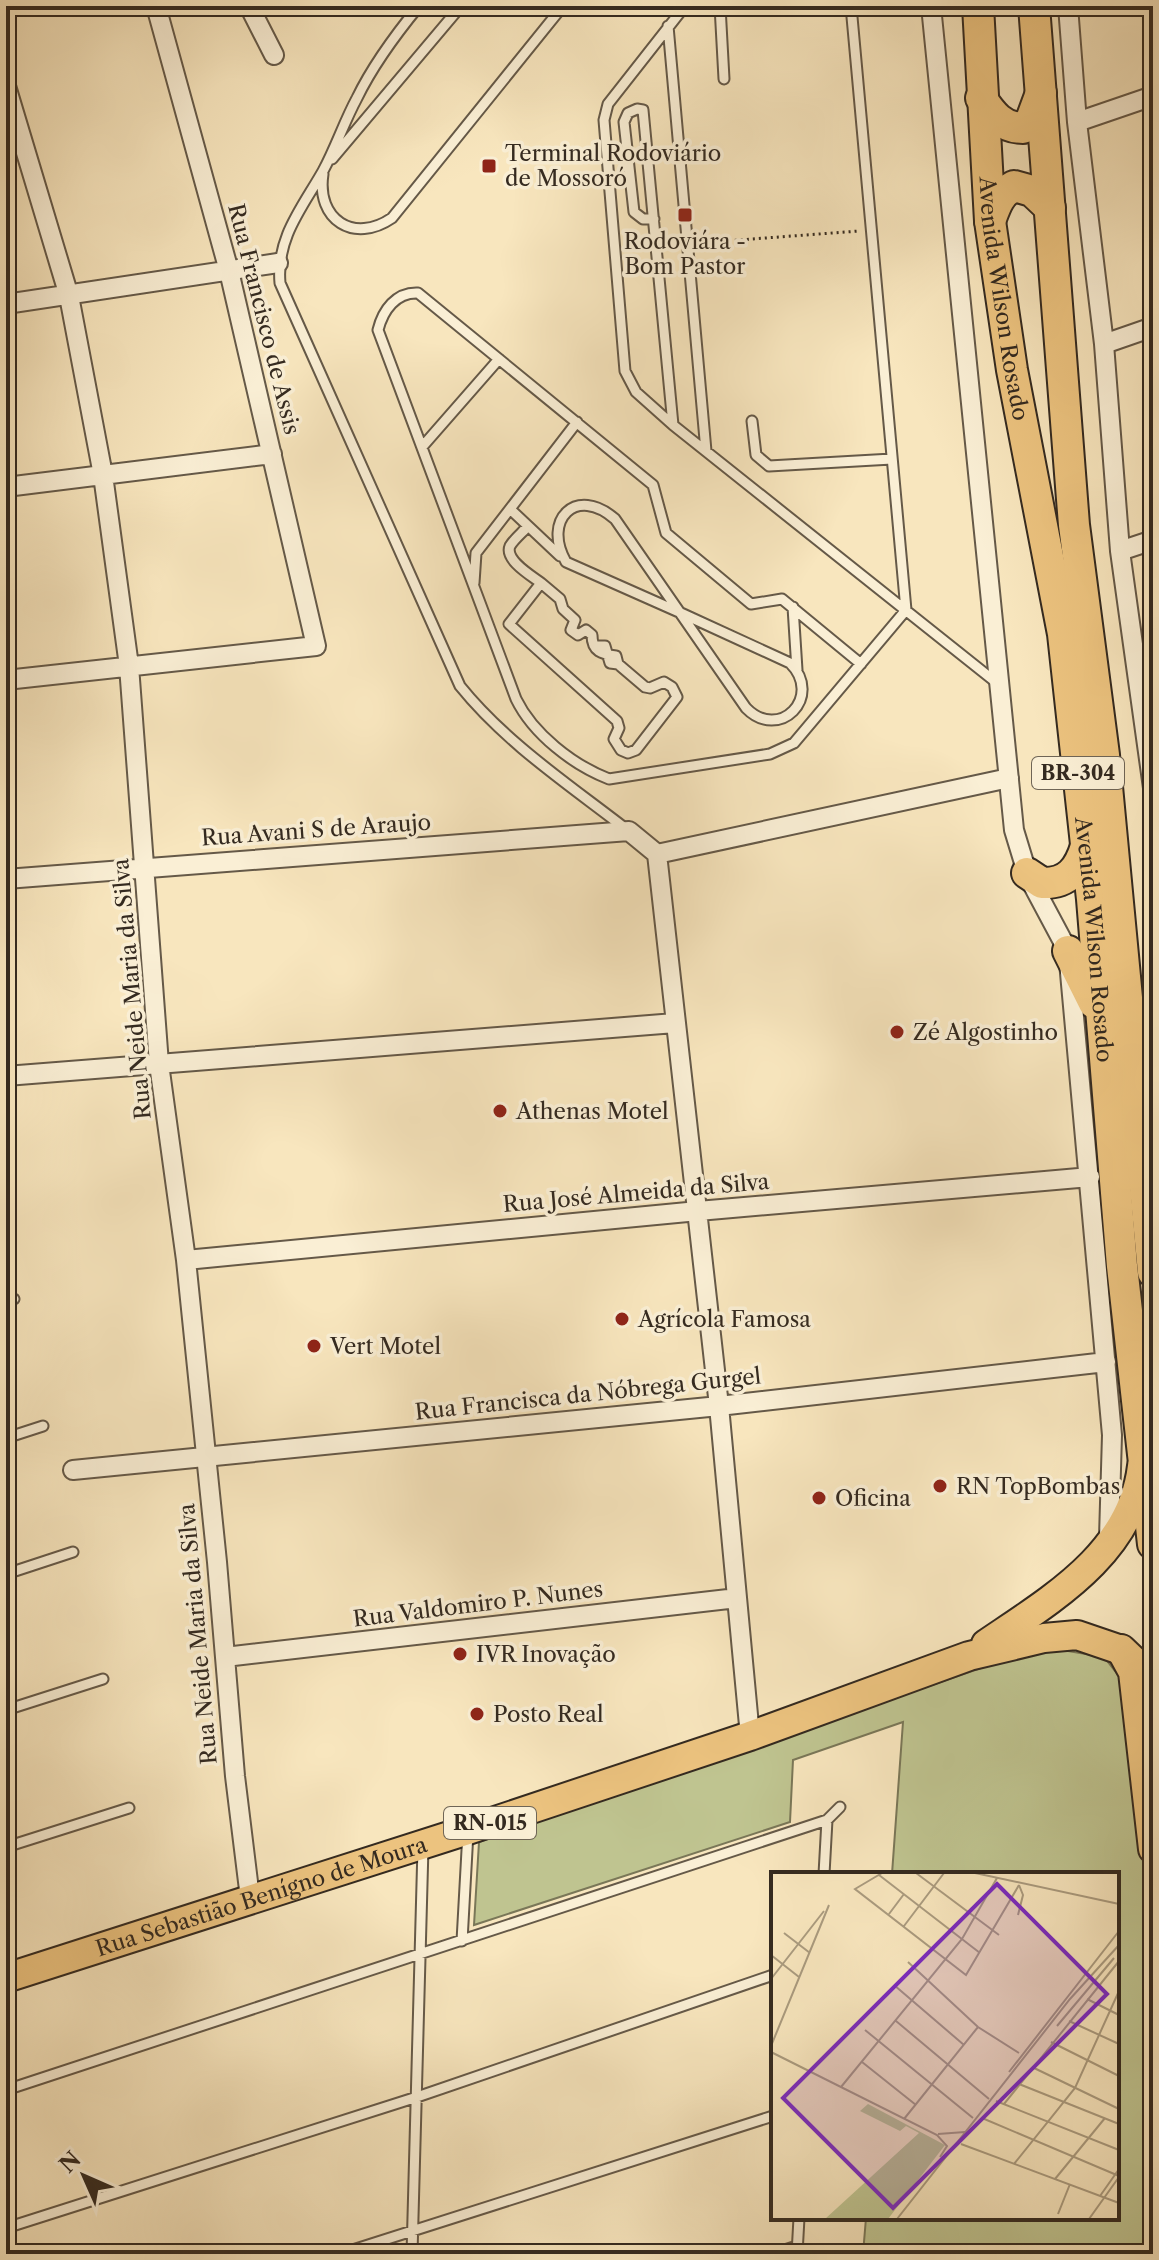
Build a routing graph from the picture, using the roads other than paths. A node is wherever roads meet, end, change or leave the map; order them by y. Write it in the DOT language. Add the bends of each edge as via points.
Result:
graph roads {
  1 [pos="156,6"];
  2 [pos="249,6"];
  3 [pos="419,6"];
  4 [pos="461,6"];
  5 [pos="563,6"];
  6 [pos="685,6"];
  7 [pos="720,6"];
  8 [pos="851,6"];
  9 [pos="931,6"];
  10 [pos="978,6"];
  11 [pos="1034,6"];
  12 [pos="1068,6"];
  13 [pos="668,26"];
  14 [pos="274,55"];
  15 [pos="724,79"];
  16 [pos="6,86"];
  17 [pos="1042,90"];
  18 [pos="1153,96"];
  19 [pos="981,98"];
  20 [pos="1153,108"];
  21 [pos="1078,128"];
  22 [pos="323,170"];
  23 [pos="1050,208"];
  24 [pos="654,219"];
  25 [pos="990,221"];
  26 [pos="278,263"];
  27 [pos="229,271"];
  28 [pos="69,296"];
  29 [pos="6,304"];
  30 [pos="1153,327"];
  31 [pos="1104,344"];
  32 [pos="499,359"];
  33 [pos="752,421"];
  34 [pos="577,422"];
  35 [pos="673,425"];
  36 [pos="422,447"];
  37 [pos="706,451"];
  38 [pos="272,454"];
  39 [pos="892,459"];
  40 [pos="103,475"];
  41 [pos="6,487"];
  42 [pos="510,509"];
  43 [pos="528,526"];
  44 [pos="1153,540"];
  45 [pos="1120,551"];
  46 [pos="566,562"];
  47 [pos="541,583"];
  48 [pos="474,586"];
  49 [pos="793,607"];
  50 [pos="906,610"];
  51 [pos="681,613"];
  52 [pos="861,664"];
  53 [pos="129,666"];
  54 [pos="797,670"];
  55 [pos="6,680"];
  56 [pos="998,684"];
  57 [pos="1152,771"];
  58 [pos="1009,778"];
  59 [pos="1153,788"];
  60 [pos="629,831"];
  61 [pos="1086,846"];
  62 [pos="657,854"];
  63 [pos="145,867"];
  64 [pos="1027,873"];
  65 [pos="6,879"];
  66 [pos="1068,951"];
  67 [pos="1102,1019"];
  68 [pos="675,1023"];
  69 [pos="159,1064"];
  70 [pos="6,1076"];
  71 [pos="1147,1146"];
  72 [pos="1090,1177"];
  73 [pos="698,1211"];
  74 [pos="186,1260"];
  75 [pos="1153,1272"];
  76 [pos="1106,1362"];
  77 [pos="719,1406"];
  78 [pos="43,1426"];
  79 [pos="6,1438"];
  80 [pos="1143,1455"];
  81 [pos="206,1457"];
  82 [pos="73,1470"];
  83 [pos="1153,1544"];
  84 [pos="1108,1548"];
  85 [pos="73,1552"];
  86 [pos="6,1574"];
  87 [pos="737,1598"];
  88 [pos="1121,1650"];
  89 [pos="969,1656"];
  90 [pos="225,1657"];
  91 [pos="103,1679"];
  92 [pos="1153,1687"];
  93 [pos="6,1710"];
  94 [pos="750,1736"];
  95 [pos="840,1807"];
  96 [pos="129,1808"];
  97 [pos="827,1820"];
  98 [pos="468,1830"];
  99 [pos="423,1844"];
  100 [pos="6,1847"];
  101 [pos="1153,1849"];
  102 [pos="824,1872"];
  103 [pos="250,1898"];
  104 [pos="462,1941"];
  105 [pos="421,1953"];
  106 [pos="771,1976"];
  107 [pos="6,1978"];
  108 [pos="6,2090"];
  109 [pos="417,2097"];
  110 [pos="771,2117"];
  111 [pos="799,2220"];
  112 [pos="6,2228"];
  113 [pos="414,2230"];
  114 [pos="797,2250"];
  115 [pos="340,2254"];
  116 [pos="412,2254"];
  117 [pos="772,2254"];
  1 -- 27 [label="street, Rua Francisco de Assis"];
  2 -- 14 [label="street"];
  3 -- 22 [label="lane" via="371,73"];
  4 -- 22 [label="lane"];
  5 -- 22 [label="lane" via="392,218 379,227 348,227 334,220 320,191"];
  6 -- 13 [label="lane"];
  7 -- 15 [label="lane"];
  8 -- 39 [label="lane"];
  9 -- 56 [label="street"];
  10 -- 19 [label="highway, Avenida Wilson Rosado / BR-304"];
  11 -- 17 [label="highway, Avenida Wilson Rosado / BR-304"];
  12 -- 21 [label="street"];
  13 -- 35 [label="lane" via="608,104 604,120 625,371 636,392"];
  13 -- 37 [label="lane"];
  16 -- 28 [label="street, Rua Neide Maria da Silva"];
  17 -- 19 [label="highway" via="1023,128 1004,124"];
  17 -- 23 [label="highway, Avenida Wilson Rosado / BR-304"];
  18 -- 21 [label="street"];
  19 -- 25 [label="highway, Avenida Wilson Rosado / BR-304"];
  20 -- 21 [label="street"];
  21 -- 31 [label="street"];
  22 -- 26 [label="lane" via="292,220"];
  23 -- 25 [label="highway" via="1032,191 1014,186 997,201"];
  23 -- 71 [label="highway, Avenida Wilson Rosado / BR-304" via="1074,525"];
  24 -- 24 [label="lane" via="643,110 637,109 624,122 634,212"];
  24 -- 35 [label="lane"];
  25 -- 61 [label="highway, Avenida Wilson Rosado / BR-304" via="1012,370 1063,634"];
  26 -- 27 [label="street"];
  26 -- 60 [label="lane" via="280,283 460,686 511,741"];
  27 -- 28 [label="street"];
  27 -- 38 [label="street, Rua Francisco de Assis"];
  28 -- 29 [label="street"];
  28 -- 40 [label="street, Rua Neide Maria da Silva"];
  30 -- 31 [label="street"];
  31 -- 45 [label="street"];
  32 -- 34 [label="lane"];
  32 -- 36 [label="lane"];
  32 -- 36 [label="lane" via="418,293 399,296 388,307 378,330"];
  33 -- 39 [label="lane" via="756,455 769,466"];
  34 -- 42 [label="lane"];
  34 -- 49 [label="lane" via="653,485 666,533 751,604 782,599"];
  35 -- 37 [label="lane"];
  36 -- 48 [label="lane"];
  37 -- 50 [label="lane"];
  38 -- 40 [label="street"];
  38 -- 53 [label="street, Rua Francisco de Assis" via="316,646"];
  39 -- 50 [label="lane"];
  40 -- 41 [label="street"];
  40 -- 53 [label="street, Rua Neide Maria da Silva"];
  42 -- 43 [label="lane"];
  42 -- 48 [label="lane" via="476,553"];
  43 -- 46 [label="lane"];
  43 -- 47 [label="lane" via="510,552"];
  44 -- 45 [label="street"];
  45 -- 57 [label="street"];
  46 -- 51 [label="lane"];
  46 -- 51 [label="lane" via="558,547 558,525 581,505 603,509"];
  47 -- 47 [label="lane" via="575,620 571,630 578,635 586,630 645,687 664,682 676,692 636,750 621,750 614,739 617,721 511,628 511,619"];
  48 -- 52 [label="lane" via="523,713 556,746 609,779 784,750"];
  49 -- 52 [label="lane"];
  49 -- 54 [label="lane"];
  50 -- 52 [label="lane"];
  50 -- 56 [label="lane"];
  51 -- 54 [label="lane"];
  51 -- 54 [label="lane" via="754,716 776,720 795,709 802,688"];
  53 -- 55 [label="street"];
  53 -- 63 [label="street, Rua Neide Maria da Silva"];
  56 -- 58 [label="street"];
  57 -- 59 [label="street"];
  58 -- 62 [label="street"];
  58 -- 64 [label="street" via="1014,830"];
  60 -- 62 [label="street"];
  60 -- 63 [label="street, Rua Avani S de Araujo"];
  61 -- 64 [label="highway" via="1080,865 1063,880 1042,883"];
  61 -- 67 [label="highway, Avenida Wilson Rosado / BR-304"];
  62 -- 68 [label="street"];
  63 -- 65 [label="street, Rua Avani S de Araujo"];
  63 -- 69 [label="street, Rua Neide Maria da Silva"];
  64 -- 66 [label="street"];
  66 -- 67 [label="highway"];
  66 -- 72 [label="street"];
  67 -- 80 [label="highway, Avenida Wilson Rosado / BR-304"];
  68 -- 69 [label="street"];
  68 -- 73 [label="street"];
  69 -- 70 [label="street"];
  69 -- 74 [label="street, Rua Neide Maria da Silva"];
  71 -- 75 [label="highway, Avenida Wilson Rosado / BR-304"];
  72 -- 73 [label="street, Rua José Almeida da Silva"];
  72 -- 76 [label="street"];
  73 -- 74 [label="street, Rua José Almeida da Silva"];
  73 -- 77 [label="street"];
  74 -- 81 [label="street, Rua Neide Maria da Silva"];
  76 -- 77 [label="street, Rua Francisca da Nóbrega Gurgel"];
  76 -- 84 [label="street" via="1112,1435"];
  77 -- 81 [label="street, Rua Francisca da Nóbrega Gurgel"];
  77 -- 87 [label="street"];
  78 -- 79 [label="lane"];
  80 -- 83 [label="highway, Avenida Wilson Rosado / BR-304"];
  80 -- 84 [label="main road" via="1130,1512"];
  81 -- 82 [label="street, Rua Francisca da Nóbrega Gurgel"];
  81 -- 90 [label="street, Rua Neide Maria da Silva"];
  84 -- 89 [label="main road" via="1051,1599"];
  85 -- 86 [label="lane"];
  87 -- 90 [label="street, Rua Valdomiro P. Nunes"];
  87 -- 94 [label="street"];
  88 -- 89 [label="main road" via="1077,1635"];
  88 -- 92 [label="highway"];
  88 -- 101 [label="main road" via="1135,1684"];
  89 -- 94 [label="main road, Rua Sebastião Benígno de Moura / RN-015"];
  90 -- 103 [label="street, Rua Neide Maria da Silva"];
  91 -- 93 [label="lane"];
  94 -- 98 [label="main road, Rua Sebastião Benígno de Moura / RN-015"];
  95 -- 97 [label="lane"];
  96 -- 100 [label="lane"];
  97 -- 102 [label="lane"];
  97 -- 104 [label="lane"];
  98 -- 99 [label="main road, Rua Sebastião Benígno de Moura / RN-015"];
  98 -- 104 [label="lane"];
  99 -- 103 [label="main road, Rua Sebastião Benígno de Moura / RN-015"];
  99 -- 105 [label="lane"];
  103 -- 107 [label="main road, Rua Sebastião Benígno de Moura / RN-015"];
  104 -- 105 [label="lane"];
  105 -- 108 [label="lane"];
  105 -- 109 [label="lane"];
  106 -- 109 [label="lane"];
  109 -- 112 [label="lane"];
  109 -- 113 [label="lane"];
  110 -- 113 [label="lane"];
  111 -- 114 [label="lane"];
  113 -- 115 [label="lane"];
  113 -- 116 [label="lane"];
  114 -- 117 [label="lane"];
}
